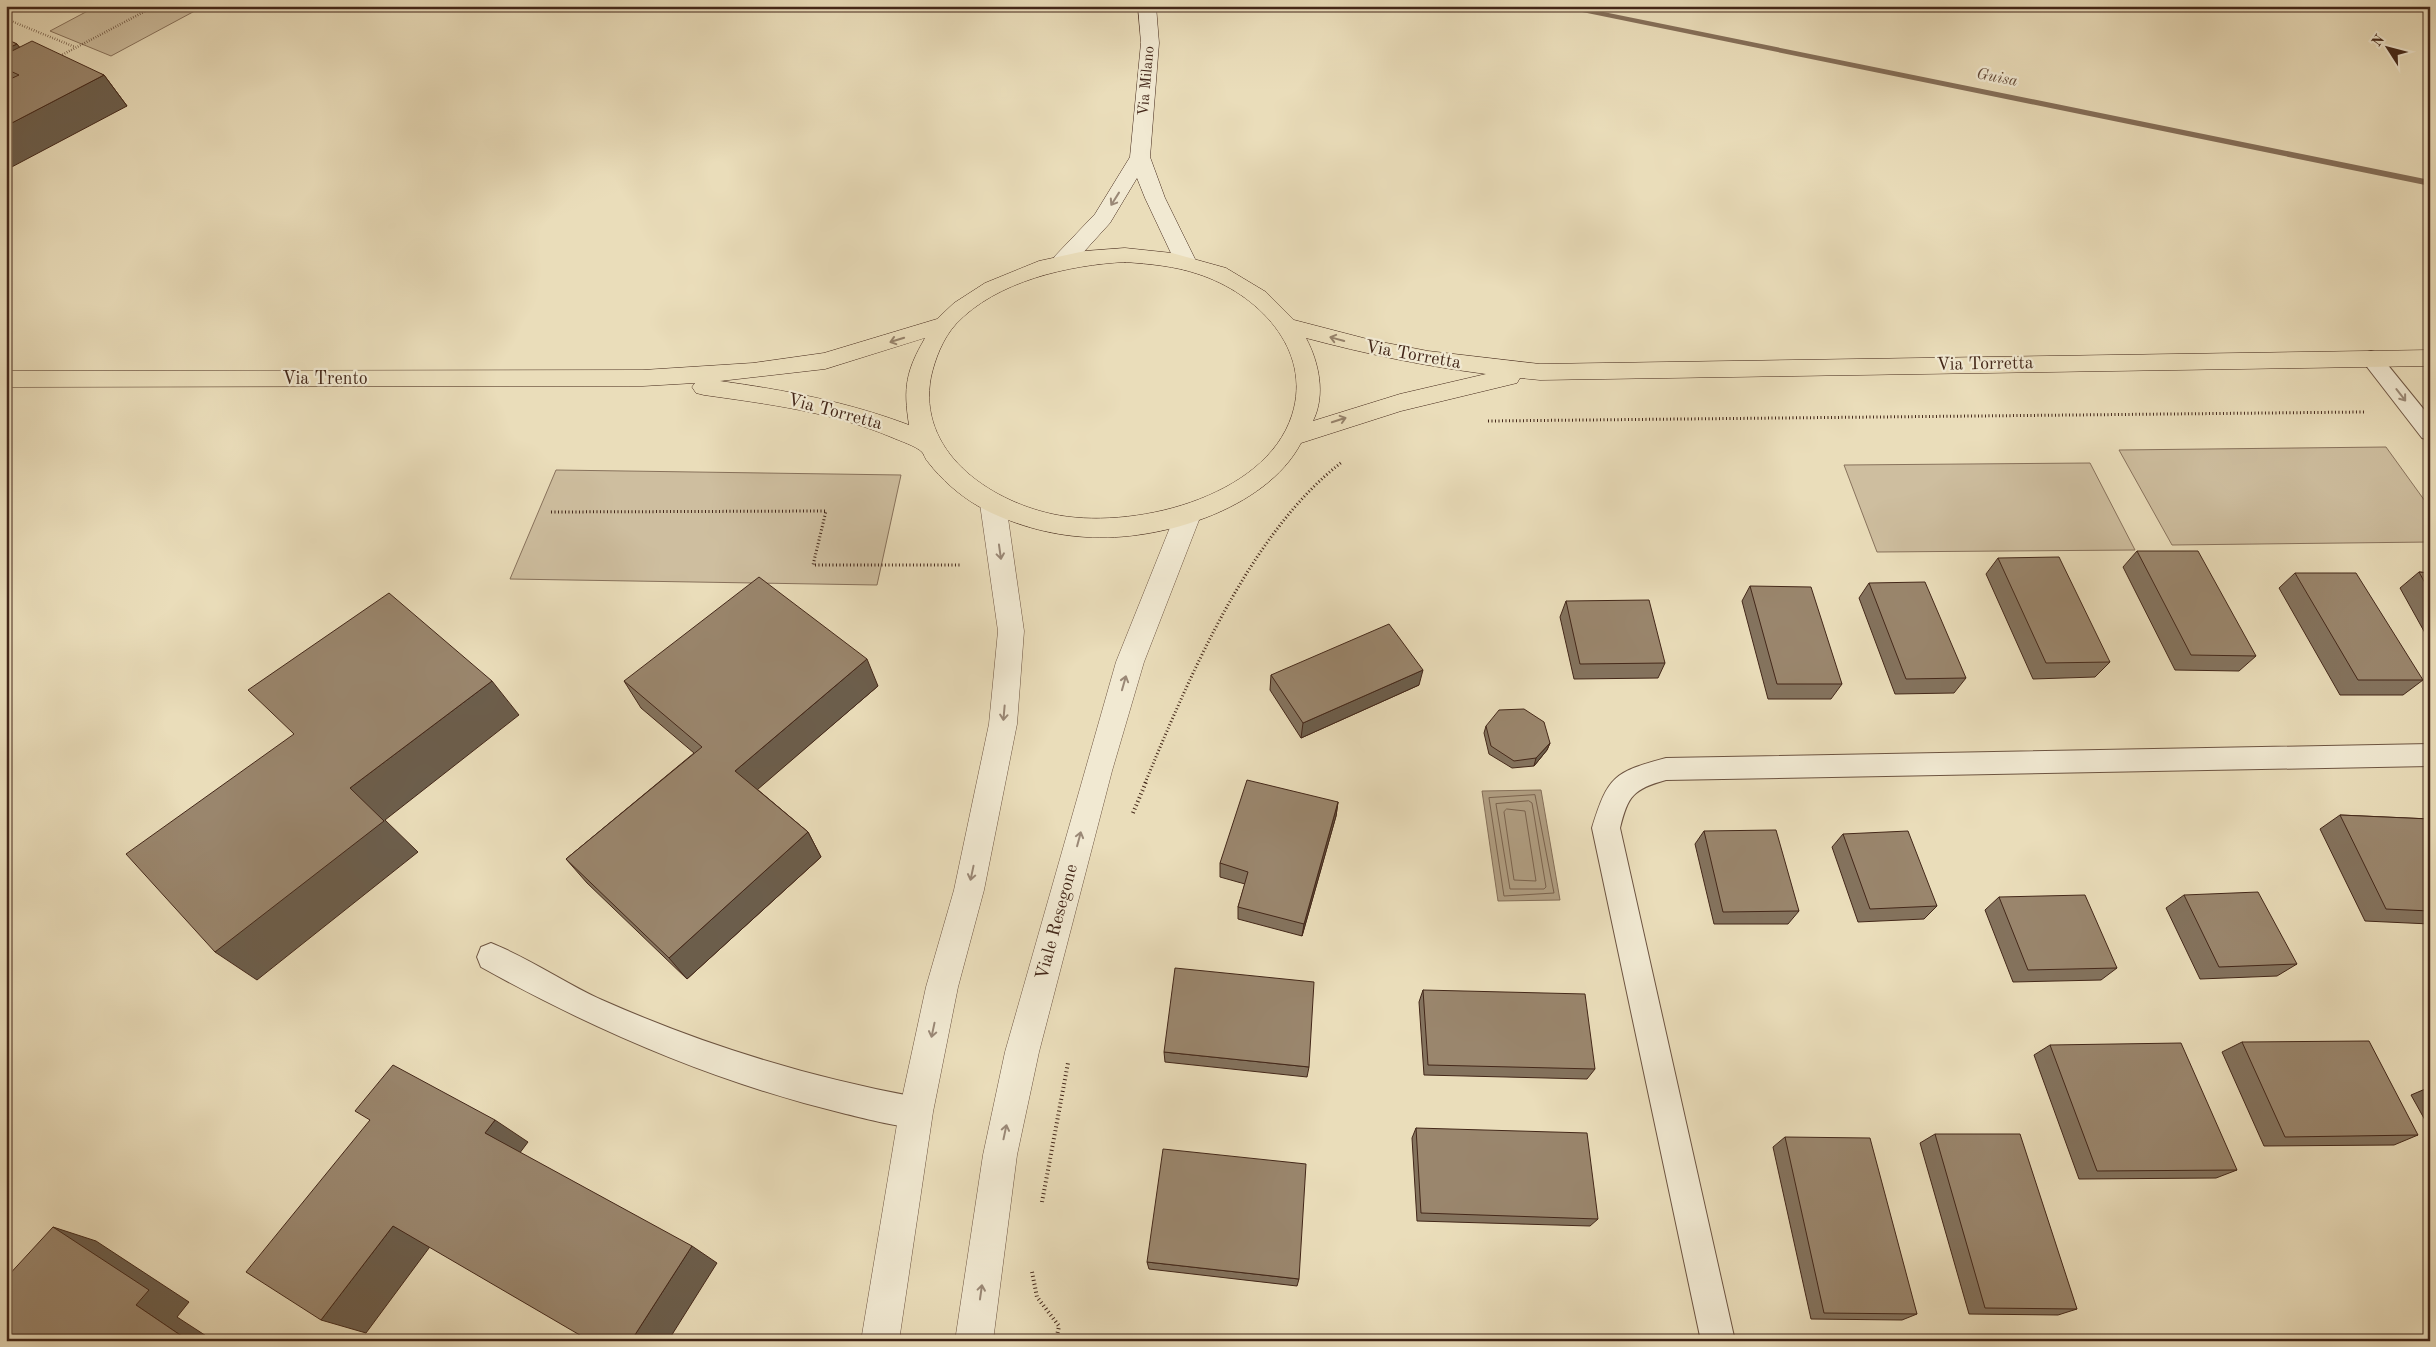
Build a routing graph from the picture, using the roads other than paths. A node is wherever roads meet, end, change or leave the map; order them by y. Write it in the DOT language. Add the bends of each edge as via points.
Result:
graph roads {
  1 [pos="1147,6"];
  2 [pos="1140,157"];
  3 [pos="1063,261"];
  4 [pos="1186,263"];
  5 [pos="944,324"];
  6 [pos="1289,326"];
  7 [pos="2371,358"];
  8 [pos="2430,358"];
  9 [pos="766,370"];
  10 [pos="1540,372"];
  11 [pos="643,378"];
  12 [pos="6,379"];
  13 [pos="740,391"];
  14 [pos="2430,432"];
  15 [pos="1293,437"];
  16 [pos="927,444"];
  17 [pos="993,504"];
  18 [pos="1188,515"];
  19 [pos="2430,755"];
  20 [pos="491,957"];
  21 [pos="916,1112"];
  22 [pos="880,1341"];
  23 [pos="974,1341"];
  24 [pos="1718,1341"];
  1 -- 2 [label="street, Via Milano" via="1150,43"];
  2 -- 3 [label="street, one-way" via="1103,218"];
  2 -- 4 [label="street" via="1155,198"];
  3 -- 4 [label="main road" via="1125,255"];
  3 -- 5 [label="main road" via="1028,271 996,286"];
  4 -- 6 [label="main road" via="1218,273 1246,287 1270,305"];
  5 -- 9 [label="main road, Via Torretta, one-way" via="825,361"];
  5 -- 16 [label="main road" via="923,361 917,380 918,418"];
  10 -- 6 [label="main road, Via Torretta, one-way" via="1428,359"];
  6 -- 15 [label="main road" via="1305,361 1308,379 1307,399"];
  7 -- 8 [label="main road, Via Torretta"];
  7 -- 10 [label="main road, Via Torretta"];
  7 -- 14 [label="lane, one-way"];
  9 -- 11 [label="main road, Via Trento"];
  15 -- 10 [label="main road, Via Torretta, one-way" via="1449,389"];
  11 -- 12 [label="main road, Via Trento"];
  11 -- 13 [label="main road, Via Trento"];
  13 -- 16 [label="main road, Via Torretta" via="807,401 885,425"];
  15 -- 18 [label="main road" via="1281,456 1242,489"];
  16 -- 17 [label="main road" via="958,481"];
  17 -- 18 [label="main road" via="1022,516 1088,528 1123,527"];
  17 -- 21 [label="street, one-way" via="1011,631 1003,724 969,890 942,987"];
  23 -- 18 [label="street, Viale Resegone, one-way" via="1000,1155 1022,1052 1130,662"];
  19 -- 24 [label="lane" via="1666,769 1637,777 1615,796 1606,828"];
  20 -- 21 [label="lane" via="654,1037 808,1089"];
  21 -- 22 [label="street"];
}
